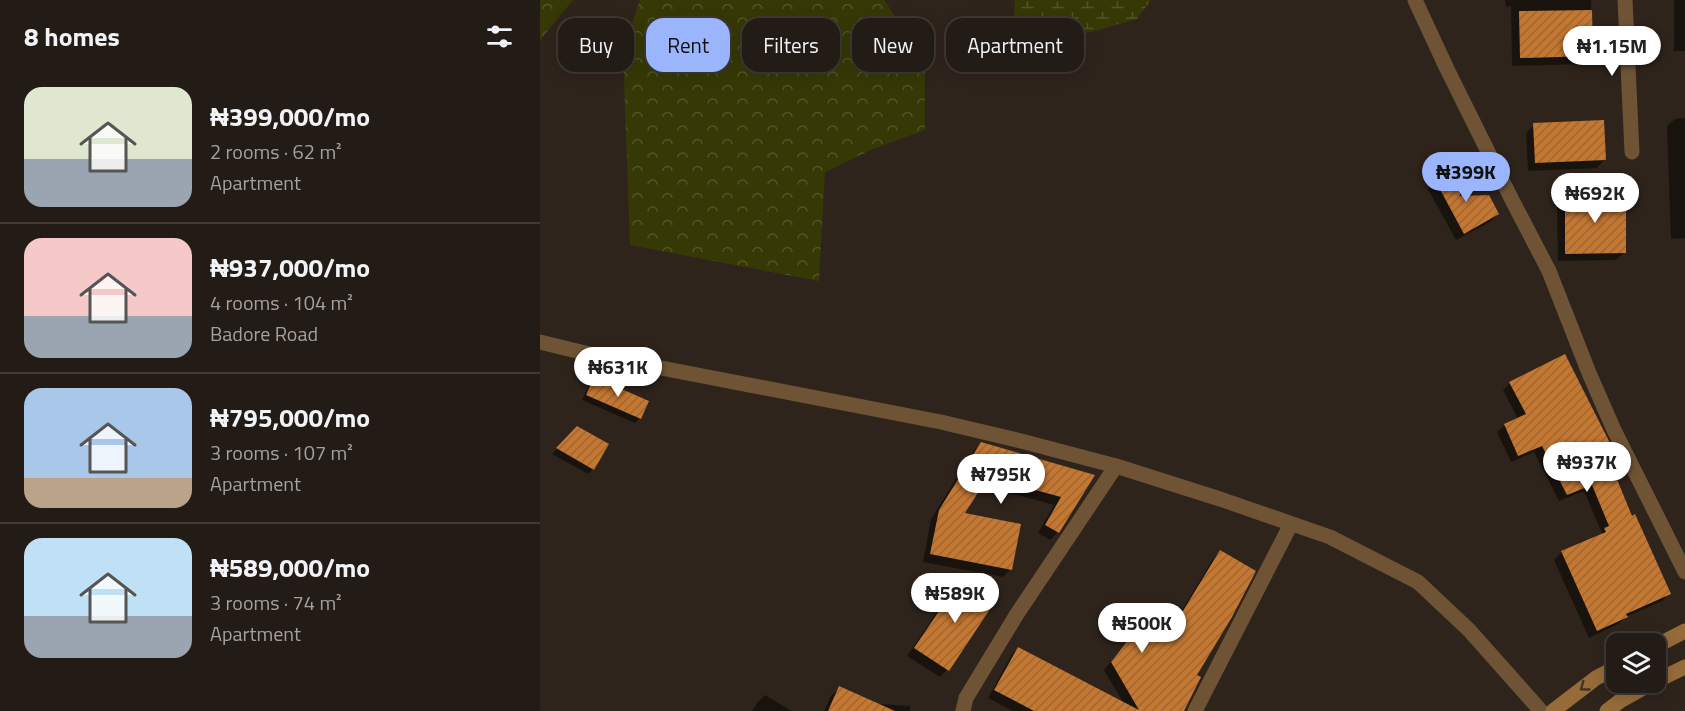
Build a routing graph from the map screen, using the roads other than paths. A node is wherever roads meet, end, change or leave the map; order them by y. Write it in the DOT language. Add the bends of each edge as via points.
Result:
graph roads {
  1 [pos="1415,0"];
  2 [pos="1625,0"];
  3 [pos="1632,152"];
  4 [pos="540,342"];
  5 [pos="1116,466"];
  6 [pos="1291,524"];
  7 [pos="1685,572"];
  8 [pos="1685,631"];
  9 [pos="1666,641"];
  10 [pos="1685,667"];
  11 [pos="1606,673"];
  12 [pos="1666,676"];
  13 [pos="1635,693"];
  14 [pos="963,711"];
  15 [pos="1195,711"];
  16 [pos="1541,711"];
  17 [pos="1553,711"];
  18 [pos="1607,711"];
  1 -- 7 [label="street" via="1549,271 1597,392"];
  2 -- 3 [label="street"];
  4 -- 5 [label="street" via="940,422"];
  5 -- 6 [label="street"];
  5 -- 14 [label="street" via="1017,614 966,698"];
  6 -- 15 [label="street"];
  6 -- 16 [label="street" via="1330,537 1418,582 1469,630"];
  8 -- 9 [label="main road"];
  10 -- 12 [label="main road"];
  11 -- 17 [label="main road, one-way"];
  13 -- 18 [label="main road"];
}
